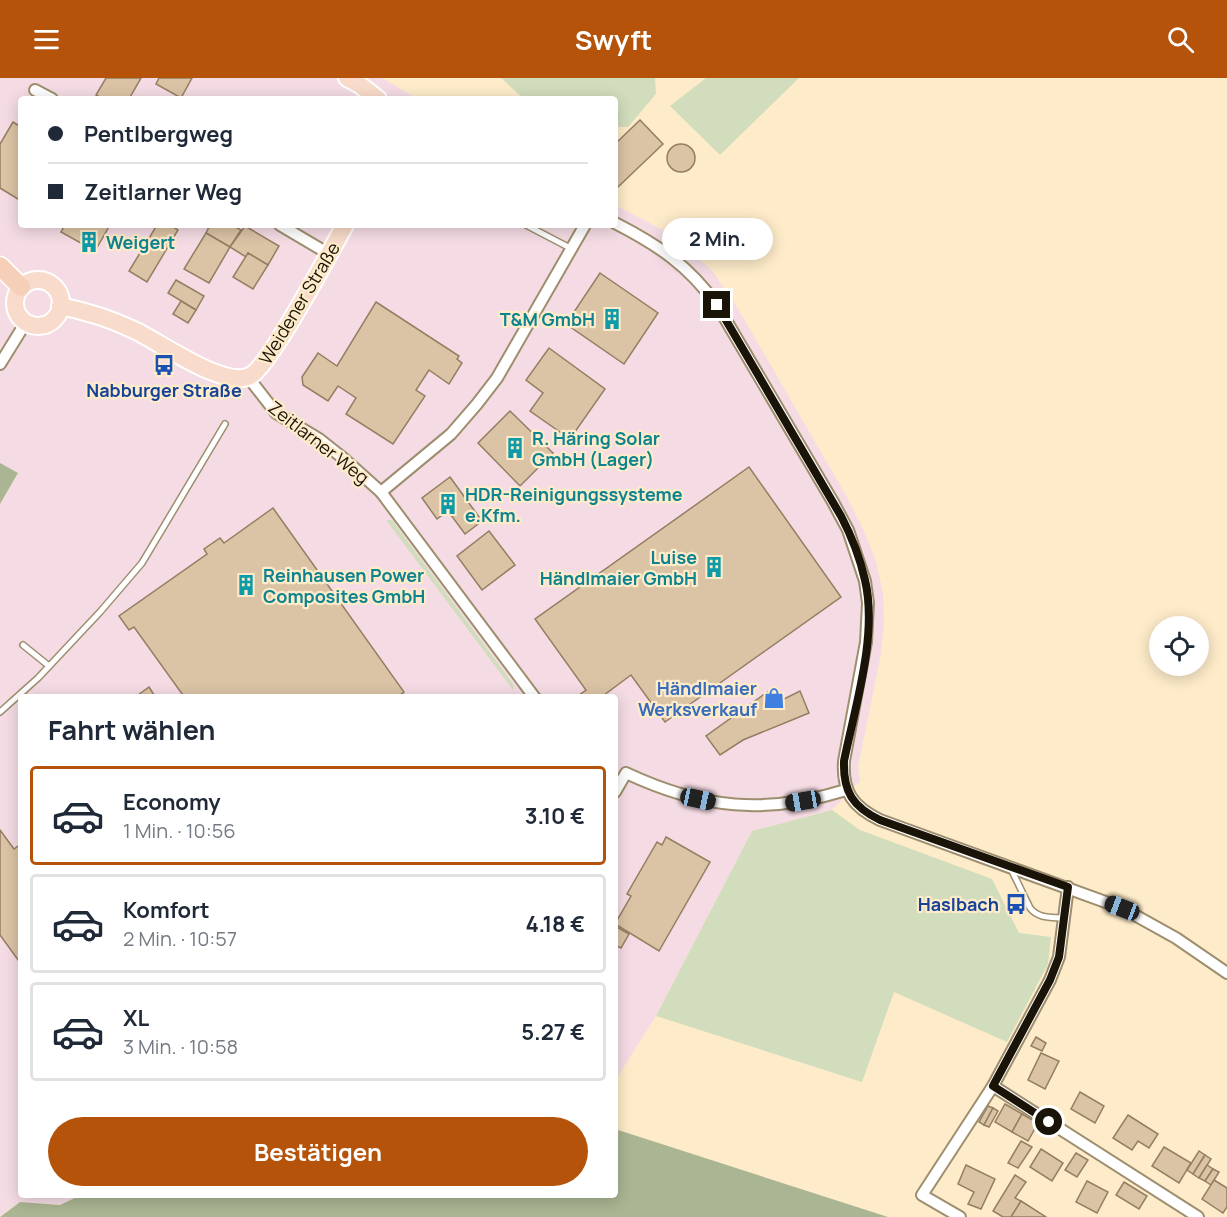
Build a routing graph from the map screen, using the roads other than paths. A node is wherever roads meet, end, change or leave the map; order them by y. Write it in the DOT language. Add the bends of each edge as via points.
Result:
graph roads {
  1 [pos="346,78"];
  2 [pos="35,90"];
  3 [pos="46,96"];
  4 [pos="374,96"];
  5 [pos="618,225"];
  6 [pos="285,228"];
  7 [pos="343,228"];
  8 [pos="532,228"];
  9 [pos="583,228"];
  10 [pos="572,249"];
  11 [pos="329,254"];
  12 [pos="0,266"];
  13 [pos="21,287"];
  14 [pos="60,306"];
  15 [pos="26,322"];
  16 [pos="0,364"];
  17 [pos="248,377"];
  18 [pos="225,424"];
  19 [pos="381,492"];
  20 [pos="23,645"];
  21 [pos="49,666"];
  22 [pos="19,694"];
  23 [pos="532,694"];
  24 [pos="18,695"];
  25 [pos="0,712"];
  26 [pos="618,787"];
  27 [pos="846,790"];
  28 [pos="1010,866"];
  29 [pos="1068,887"];
  30 [pos="1065,918"];
  31 [pos="1227,973"];
  32 [pos="993,1086"];
  33 [pos="960,1217"];
  34 [pos="1198,1217"];
  1 -- 4 [label="main road"];
  2 -- 3 [label="street"];
  5 -- 27 [label="street" via="672,256 706,289 848,530 865,580 868,624 844,761"];
  6 -- 11 [label="street"];
  7 -- 11 [label="main road, Weidener Straße"];
  8 -- 10 [label="lane"];
  9 -- 10 [label="street"];
  10 -- 19 [label="street" via="497,378 477,404 451,434"];
  11 -- 17 [label="main road, Weidener Straße" via="280,338 258,370"];
  12 -- 13 [label="highway"];
  13 -- 14 [label="main road" via="35,280 49,283 58,292"];
  13 -- 15 [label="main road" via="15,304"];
  14 -- 15 [label="main road" via="50,322 38,326"];
  14 -- 17 [label="main road" via="133,329 209,371 232,378"];
  15 -- 16 [label="street"];
  17 -- 19 [label="street, Zeitlarner Weg" via="276,413 344,458"];
  18 -- 21 [label="lane" via="142,563"];
  19 -- 23 [label="street, Zeitlarner Weg"];
  20 -- 21 [label="lane"];
  21 -- 22 [label="lane"];
  24 -- 25 [label="lane"];
  26 -- 27 [label="street" via="626,773 680,795 751,806 788,804"];
  27 -- 28 [label="street" via="855,804 880,820"];
  28 -- 29 [label="street"];
  28 -- 30 [label="lane" via="1035,914"];
  29 -- 30 [label="street"];
  29 -- 31 [label="street" via="1122,908"];
  30 -- 32 [label="street" via="1059,957 1050,980"];
  32 -- 33 [label="street" via="922,1196"];
  32 -- 34 [label="street"];
}
